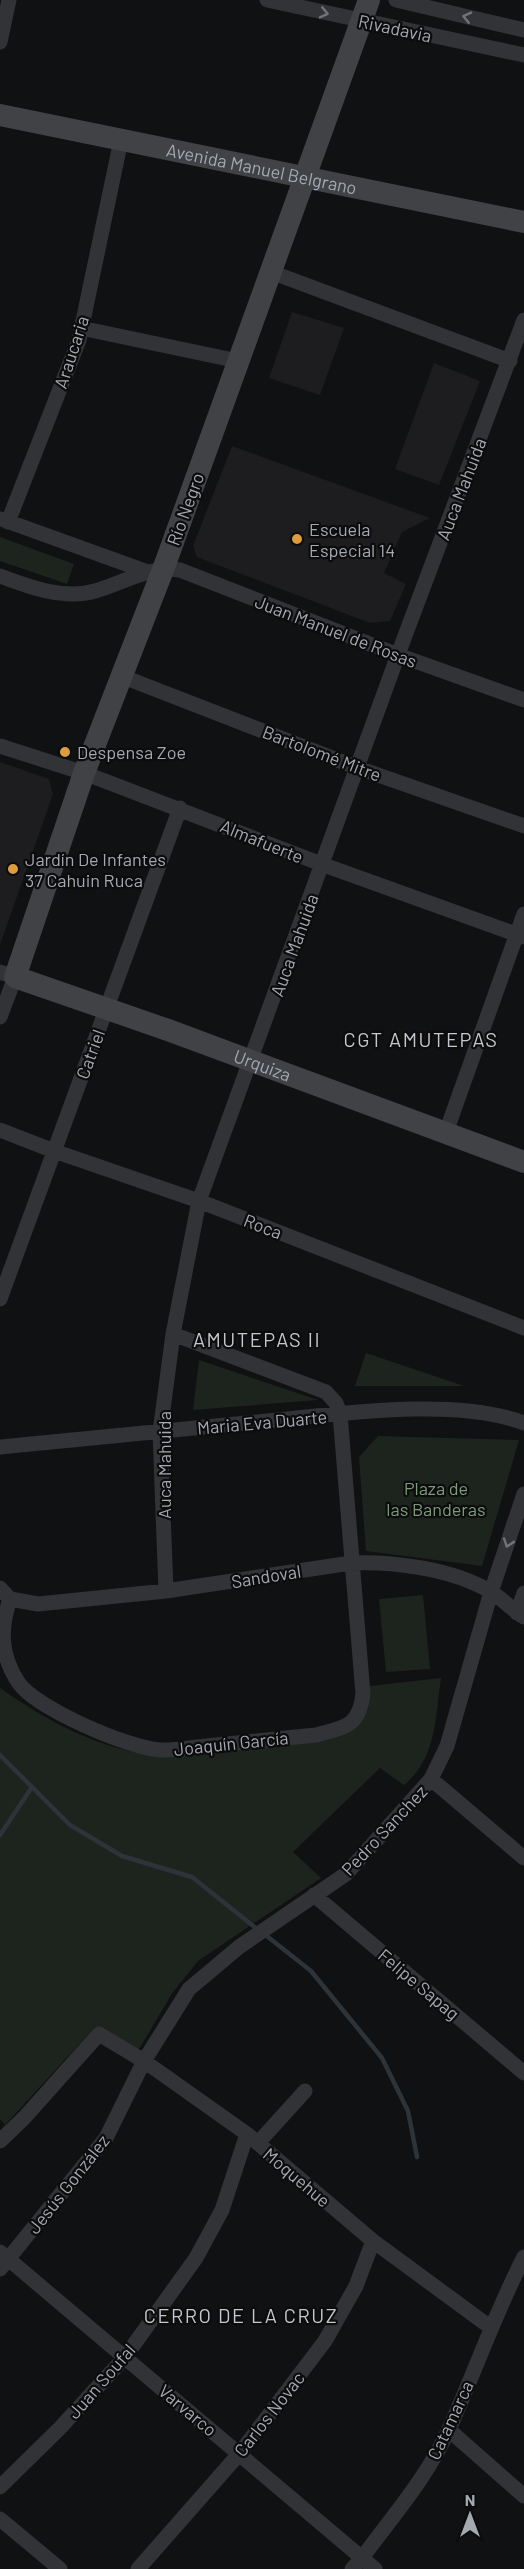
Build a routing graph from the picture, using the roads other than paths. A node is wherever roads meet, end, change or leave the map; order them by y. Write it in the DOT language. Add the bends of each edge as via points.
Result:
graph roads {
  1 [pos="9,0"];
  2 [pos="267,0"];
  3 [pos="369,0"];
  4 [pos="396,0"];
  5 [pos="361,21"];
  6 [pos="524,30"];
  7 [pos="0,42"];
  8 [pos="524,55"];
  9 [pos="0,115"];
  10 [pos="121,140"];
  11 [pos="303,177"];
  12 [pos="524,222"];
  13 [pos="271,272"];
  14 [pos="524,320"];
  15 [pos="81,328"];
  16 [pos="238,361"];
  17 [pos="510,361"];
  18 [pos="4,521"];
  19 [pos="156,569"];
  20 [pos="0,576"];
  21 [pos="398,656"];
  22 [pos="121,675"];
  23 [pos="524,700"];
  24 [pos="0,746"];
  25 [pos="358,768"];
  26 [pos="84,773"];
  27 [pos="180,808"];
  28 [pos="524,826"];
  29 [pos="324,865"];
  30 [pos="524,914"];
  31 [pos="520,935"];
  32 [pos="7,974"];
  33 [pos="106,1010"];
  34 [pos="0,1017"];
  35 [pos="250,1061"];
  36 [pos="0,1130"];
  37 [pos="446,1132"];
  38 [pos="54,1151"];
  39 [pos="524,1162"];
  40 [pos="200,1201"];
  41 [pos="0,1299"];
  42 [pos="524,1328"];
  43 [pos="173,1334"];
  44 [pos="340,1414"];
  45 [pos="524,1423"];
  46 [pos="160,1432"];
  47 [pos="0,1447"];
  48 [pos="524,1494"];
  49 [pos="351,1563"];
  50 [pos="166,1591"];
  51 [pos="491,1592"];
  52 [pos="524,1593"];
  53 [pos="5,1594"];
  54 [pos="520,1615"];
  55 [pos="431,1779"];
  56 [pos="524,1858"];
  57 [pos="315,1895"];
  58 [pos="144,2061"];
  59 [pos="524,2073"];
  60 [pos="305,2091"];
  61 [pos="252,2139"];
  62 [pos="0,2141"];
  63 [pos="373,2241"];
  64 [pos="524,2257"];
  65 [pos="3,2260"];
  66 [pos="518,2285"];
  67 [pos="490,2327"];
  68 [pos="125,2357"];
  69 [pos="449,2430"];
  70 [pos="239,2454"];
  71 [pos="0,2487"];
  72 [pos="524,2496"];
  73 [pos="0,2519"];
  74 [pos="357,2564"];
  75 [pos="60,2569"];
  76 [pos="138,2569"];
  77 [pos="375,2569"];
  1 -- 7 [label="street"];
  2 -- 5 [label="street, Rivadavia, one-way"];
  3 -- 5 [label="street, Río Negro"];
  6 -- 4 [label="street, Rivadavia, one-way"];
  5 -- 8 [label="street, Rivadavia"];
  5 -- 11 [label="street, Río Negro"];
  9 -- 10 [label="street, Avenida Manuel Belgrano"];
  10 -- 11 [label="street, Avenida Manuel Belgrano"];
  10 -- 15 [label="street, Araucaria"];
  11 -- 12 [label="street, Avenida Manuel Belgrano"];
  11 -- 13 [label="street, Río Negro"];
  13 -- 16 [label="street, Río Negro"];
  13 -- 17 [label="street"];
  14 -- 17 [label="street, Auca Mahuida"];
  15 -- 16 [label="street"];
  15 -- 18 [label="street, Araucaria"];
  16 -- 19 [label="street, Río Negro"];
  17 -- 21 [label="street, Auca Mahuida"];
  18 -- 19 [label="street, Juan Manuel de Rosas"];
  19 -- 20 [label="street" via="93,592 59,593"];
  19 -- 21 [label="street, Juan Manuel de Rosas" via="180,570"];
  19 -- 22 [label="street, Río Negro"];
  21 -- 23 [label="street, Juan Manuel de Rosas"];
  21 -- 25 [label="street, Auca Mahuida"];
  22 -- 25 [label="street, Bartolomé Mitre"];
  22 -- 26 [label="street, Río Negro"];
  24 -- 26 [label="street, Almafuerte"];
  25 -- 28 [label="street, Bartolomé Mitre"];
  25 -- 29 [label="street, Auca Mahuida"];
  26 -- 27 [label="street, Almafuerte"];
  26 -- 32 [label="street, Río Negro"];
  27 -- 29 [label="street, Almafuerte"];
  27 -- 33 [label="street, Catriel"];
  29 -- 31 [label="street, Almafuerte"];
  29 -- 35 [label="street, Auca Mahuida"];
  30 -- 31 [label="street"];
  31 -- 37 [label="street"];
  32 -- 33 [label="street, Urquiza"];
  32 -- 34 [label="street, Río Negro"];
  33 -- 35 [label="street, Urquiza"];
  33 -- 38 [label="street, Catriel"];
  35 -- 37 [label="street, Urquiza"];
  35 -- 40 [label="street, Auca Mahuida"];
  36 -- 38 [label="street, Roca"];
  37 -- 39 [label="street, Urquiza"];
  38 -- 40 [label="street, Roca"];
  38 -- 41 [label="street, Catriel"];
  40 -- 42 [label="street, Roca"];
  40 -- 43 [label="street, Auca Mahuida"];
  43 -- 44 [label="street" via="326,1392"];
  43 -- 46 [label="street, Auca Mahuida"];
  44 -- 45 [label="street, Maria Eva Duarte" via="433,1409 473,1412"];
  44 -- 46 [label="street, Maria Eva Duarte"];
  44 -- 49 [label="street"];
  46 -- 47 [label="street, Maria Eva Duarte"];
  46 -- 50 [label="street, Auca Mahuida"];
  48 -- 51 [label="street, Pedro Sanchez, one-way"];
  49 -- 50 [label="street, Sandoval"];
  49 -- 51 [label="street, Sandoval" via="377,1562 441,1573"];
  49 -- 53 [label="street, Joaquín García" via="363,1694 361,1712 354,1722 316,1735 160,1750 88,1728 54,1710 19,1683 2,1646"];
  50 -- 53 [label="street, Sandoval" via="38,1604"];
  51 -- 54 [label="street, Sandoval"];
  51 -- 55 [label="street, Pedro Sanchez" via="447,1746"];
  52 -- 54 [label="street"];
  55 -- 56 [label="street"];
  55 -- 57 [label="street, Pedro Sanchez" via="346,1874"];
  57 -- 58 [label="street, Pedro Sanchez" via="239,1947 189,1989"];
  57 -- 59 [label="street, Felipe Sapag"];
  58 -- 61 [label="street, Moquehue"];
  58 -- 62 [label="street, Moquehue" via="99,2034"];
  58 -- 65 [label="street, Jesús González" via="106,2138"];
  60 -- 61 [label="street"];
  61 -- 63 [label="street, Moquehue"];
  61 -- 68 [label="street, Juan Soufal" via="222,2210 196,2258"];
  63 -- 67 [label="street, Moquehue"];
  63 -- 70 [label="street, Carlos Novac" via="356,2286 326,2341"];
  64 -- 66 [label="street, Catamarca"];
  65 -- 68 [label="street, Varvarco"];
  66 -- 67 [label="street, Catamarca"];
  67 -- 69 [label="street, Catamarca"];
  68 -- 70 [label="street, Varvarco"];
  68 -- 71 [label="street, Juan Soufal"];
  69 -- 72 [label="street"];
  69 -- 74 [label="street, Catamarca" via="430,2464"];
  70 -- 74 [label="street, Varvarco"];
  70 -- 76 [label="street, Carlos Novac"];
  73 -- 75 [label="street"];
  74 -- 77 [label="street, Varvarco"];
}
